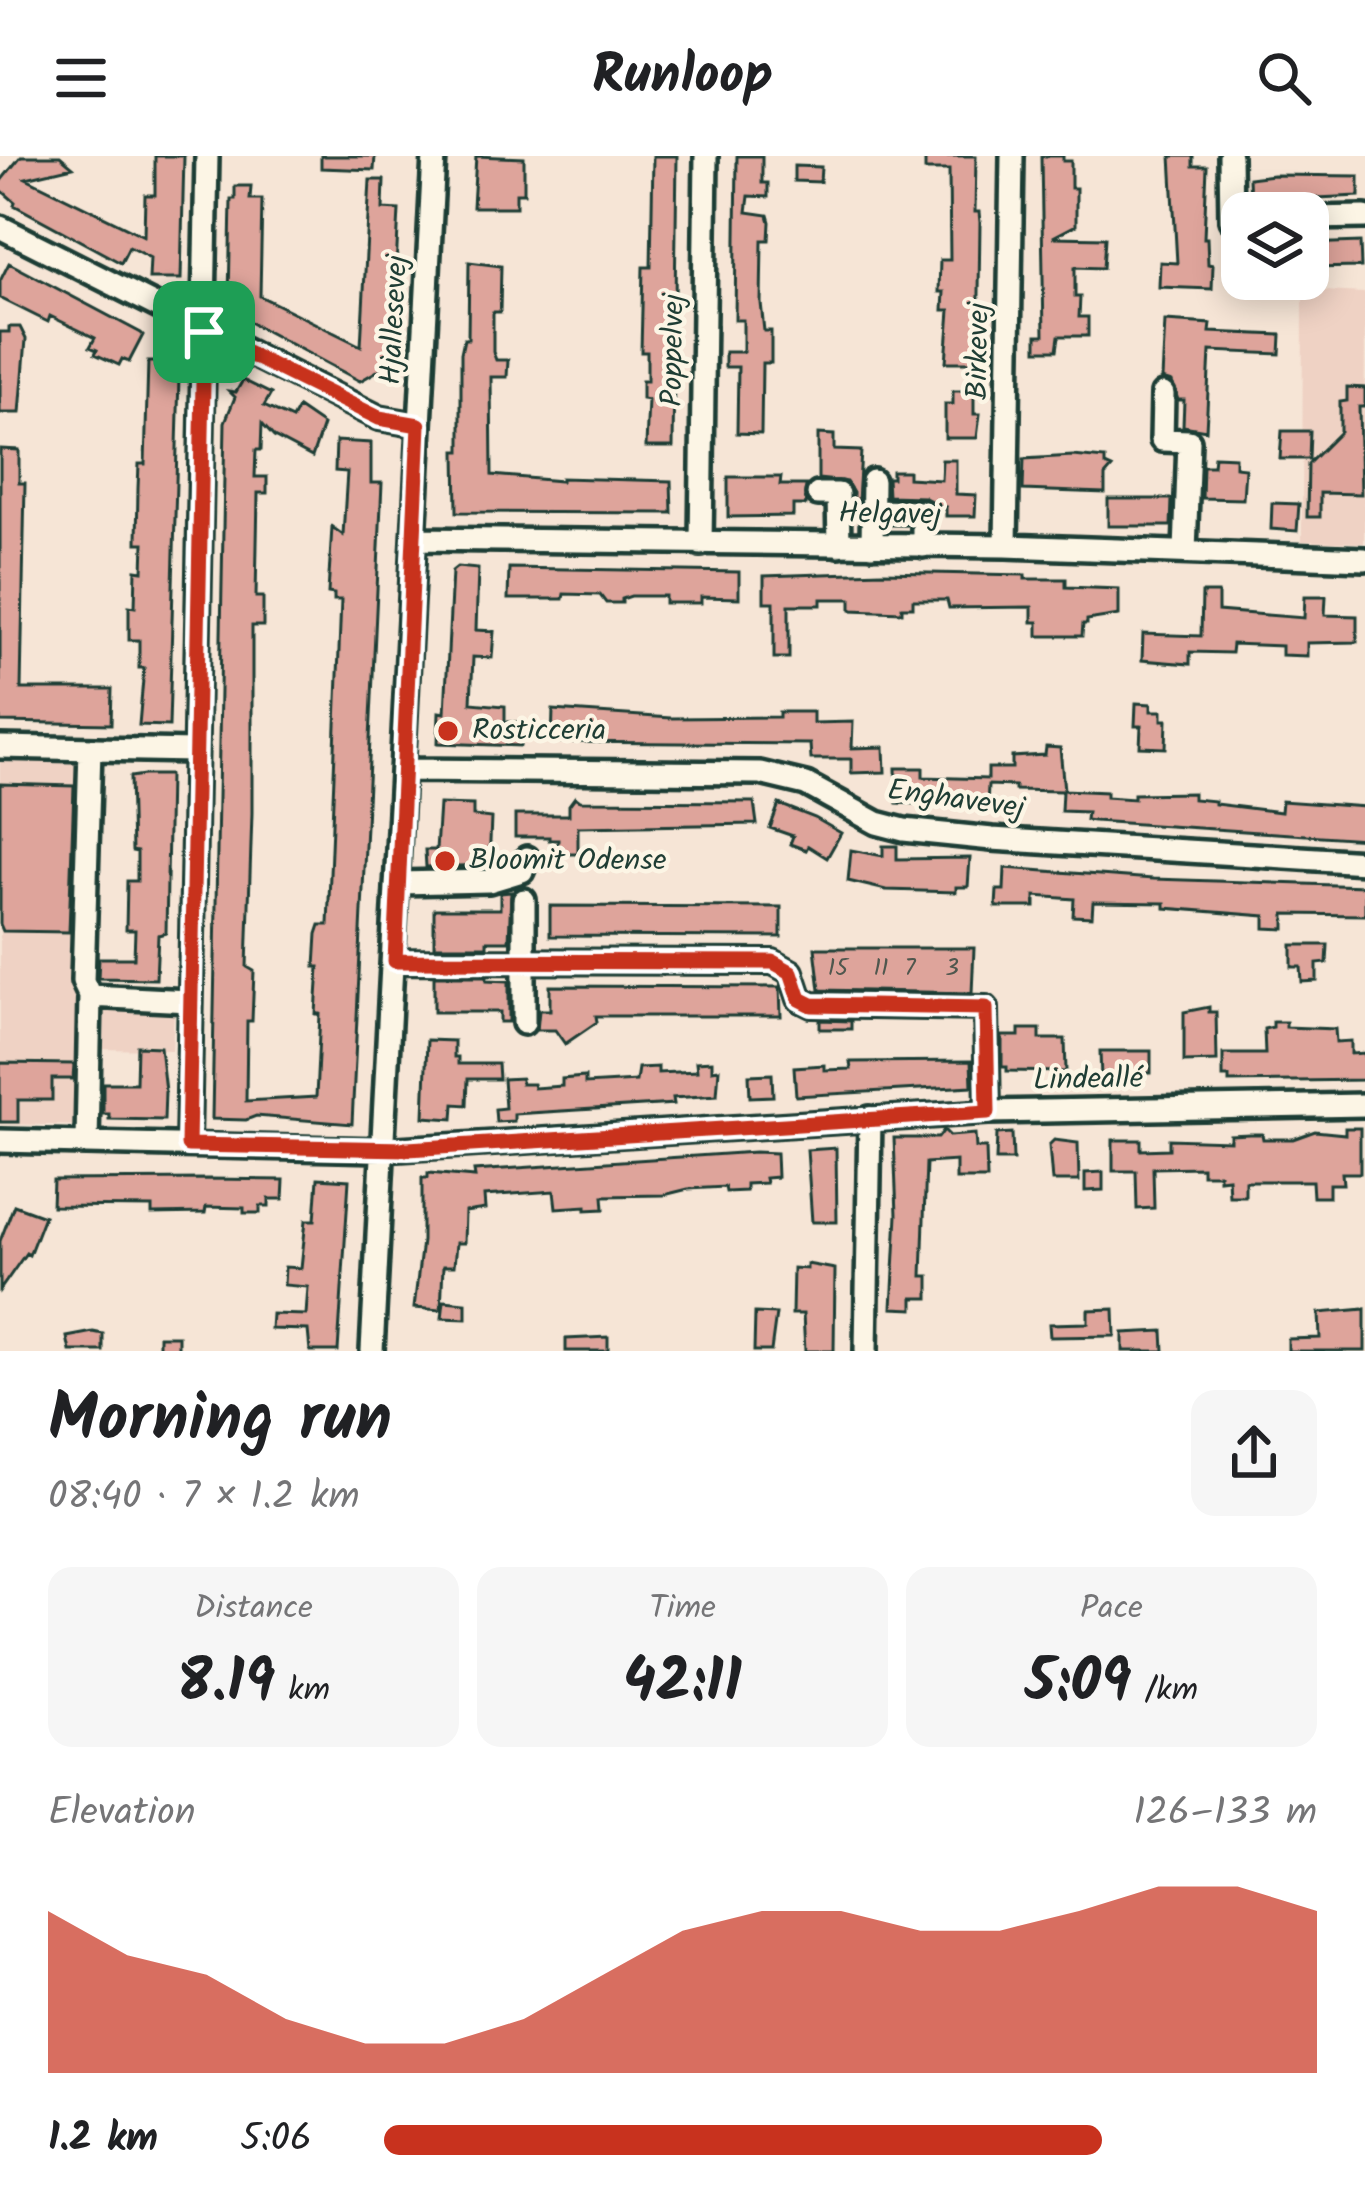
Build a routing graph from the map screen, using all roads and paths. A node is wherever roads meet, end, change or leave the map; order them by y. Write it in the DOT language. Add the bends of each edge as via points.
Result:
graph roads {
  1 [pos="208,156"];
  2 [pos="434,156"];
  3 [pos="706,156"];
  4 [pos="1012,156"];
  5 [pos="1230,156"];
  6 [pos="1231,192"];
  7 [pos="1365,217"];
  8 [pos="1329,218"];
  9 [pos="0,227"];
  10 [pos="204,332"];
  11 [pos="1163,394"];
  12 [pos="419,425"];
  13 [pos="872,481"];
  14 [pos="818,494"];
  15 [pos="872,511"];
  16 [pos="415,538"];
  17 [pos="701,544"];
  18 [pos="839,545"];
  19 [pos="872,545"];
  20 [pos="923,546"];
  21 [pos="1006,546"];
  22 [pos="1185,553"];
  23 [pos="1365,559"];
  24 [pos="0,747"];
  25 [pos="90,749"];
  26 [pos="193,751"];
  27 [pos="404,770"];
  28 [pos="527,858"];
  29 [pos="1365,862"];
  30 [pos="399,883"];
  31 [pos="524,900"];
  32 [pos="395,961"];
  33 [pos="524,961"];
  34 [pos="90,997"];
  35 [pos="189,1000"];
  36 [pos="524,1023"];
  37 [pos="1365,1105"];
  38 [pos="988,1112"];
  39 [pos="871,1118"];
  40 [pos="0,1141"];
  41 [pos="88,1142"];
  42 [pos="188,1145"];
  43 [pos="382,1150"];
  44 [pos="372,1351"];
  45 [pos="866,1351"];
  1 -- 10 [label="street"];
  2 -- 12 [label="street, Hjallesevej"];
  3 -- 17 [label="street, Poppelvej"];
  4 -- 21 [label="street, Birkevej"];
  5 -- 6 [label="street"];
  7 -- 8 [label="street"];
  9 -- 10 [label="street"];
  10 -- 12 [label="street" via="379,418"];
  10 -- 26 [label="street"];
  11 -- 22 [label="street" via="1162,440 1189,440"];
  12 -- 16 [label="street, Hjallesevej"];
  13 -- 15 [label="street"];
  14 -- 18 [label="street" via="838,494"];
  15 -- 19 [label="street"];
  15 -- 20 [label="street" via="923,512"];
  16 -- 17 [label="street, Helgavej"];
  16 -- 27 [label="street, Hjallesevej"];
  17 -- 18 [label="street, Helgavej"];
  18 -- 19 [label="street, Helgavej"];
  19 -- 20 [label="street, Helgavej"];
  20 -- 21 [label="street, Helgavej"];
  21 -- 22 [label="street, Helgavej"];
  22 -- 23 [label="street, Helgavej"];
  24 -- 25 [label="street"];
  25 -- 26 [label="street"];
  25 -- 34 [label="street" via="83,981"];
  26 -- 35 [label="street"];
  27 -- 29 [label="street, Enghavevej" via="760,773 806,784 904,830"];
  27 -- 30 [label="street, Hjallesevej"];
  28 -- 30 [label="street" via="521,871 489,881"];
  30 -- 32 [label="street, Hjallesevej"];
  31 -- 33 [label="street"];
  32 -- 33 [label="street"];
  32 -- 43 [label="street, Hjallesevej"];
  33 -- 36 [label="street"];
  33 -- 38 [label="street" via="773,962 791,972 800,999 812,1005 986,1008"];
  34 -- 35 [label="street"];
  34 -- 41 [label="street"];
  35 -- 42 [label="street"];
  37 -- 38 [label="street, Lindeallé"];
  38 -- 39 [label="street, Lindeallé"];
  39 -- 43 [label="street, Lindeallé"];
  39 -- 45 [label="street"];
  40 -- 41 [label="street, Lindeallé"];
  41 -- 42 [label="street, Lindeallé"];
  42 -- 43 [label="street, Lindeallé"];
  43 -- 44 [label="street, Hjallesevej"];
}
